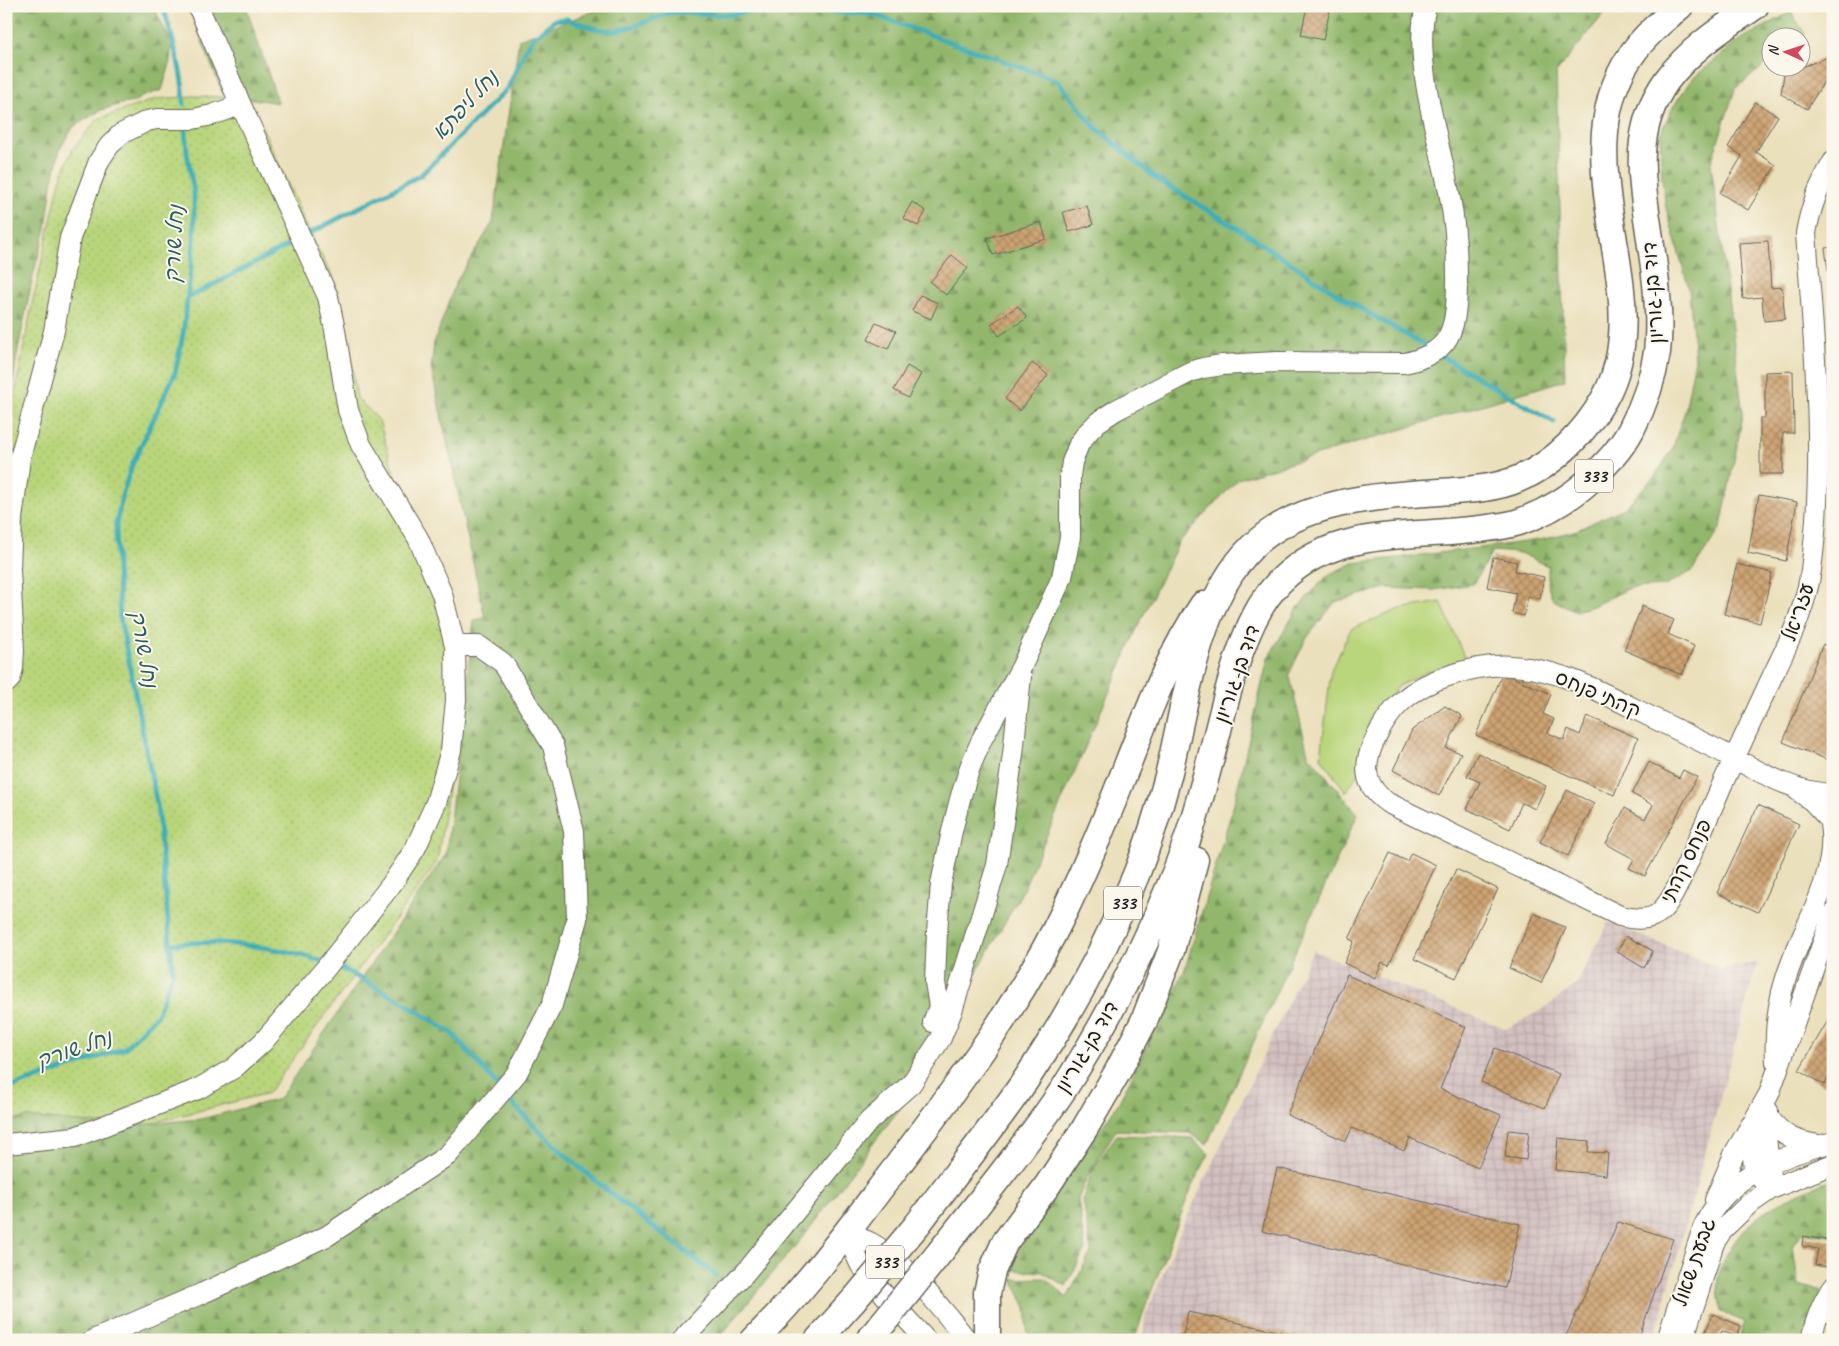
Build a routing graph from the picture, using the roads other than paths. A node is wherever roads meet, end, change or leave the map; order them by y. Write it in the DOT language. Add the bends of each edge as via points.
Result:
graph roads {
  1 [pos="198,6"];
  2 [pos="1426,6"];
  3 [pos="1680,6"];
  4 [pos="1755,6"];
  5 [pos="240,103"];
  6 [pos="1833,162"];
  7 [pos="1253,546"];
  8 [pos="455,646"];
  9 [pos="1022,666"];
  10 [pos="6,683"];
  11 [pos="1735,758"];
  12 [pos="1210,762"];
  13 [pos="1791,786"];
  14 [pos="1833,796"];
  15 [pos="1830,823"];
  16 [pos="1523,869"];
  17 [pos="1811,914"];
  18 [pos="1833,914"];
  19 [pos="1822,942"];
  20 [pos="933,1022"];
  21 [pos="1777,1073"];
  22 [pos="1762,1117"];
  23 [pos="6,1144"];
  24 [pos="1826,1144"];
  25 [pos="1833,1164"];
  26 [pos="1761,1168"];
  27 [pos="1771,1189"];
  28 [pos="1710,1211"];
  29 [pos="846,1234"];
  30 [pos="1833,1287"];
  31 [pos="876,1331"];
  32 [pos="93,1340"];
  33 [pos="682,1340"];
  34 [pos="754,1340"];
  35 [pos="818,1340"];
  36 [pos="926,1340"];
  37 [pos="967,1340"];
  38 [pos="987,1340"];
  39 [pos="1667,1340"];
  40 [pos="1683,1340"];
  41 [pos="1811,1340"];
  1 -- 5 [label="street"];
  2 -- 9 [label="street" via="1421,38 1424,63 1450,197 1457,256 1456,311 1448,337 1432,353 1420,360 1404,363 1276,362 1203,368 1098,422 1079,444 1072,462 1070,537 1065,564"];
  3 -- 7 [label="main road, דוד בן-גוריון / 333" via="1654,27 1630,57 1615,85 1606,120 1605,184 1620,274 1622,345 1616,375 1604,400 1586,425 1543,466 1518,479 1489,487 1345,502 1306,514"];
  4 -- 12 [label="main road, דוד בן-גוריון / 333" via="1708,37 1685,59 1665,82 1649,113 1640,163 1657,300 1658,350 1649,391 1630,433 1607,463 1580,489 1549,509 1517,523 1455,532 1368,538 1318,553 1293,569 1271,592 1254,621 1233,672"];
  5 -- 8 [label="street" via="328,297 348,410 361,445 418,538 442,594"];
  5 -- 10 [label="street" via="193,119 147,121 121,134 99,161 70,238 54,332 20,458 10,569 14,659 10,679"];
  6 -- 11 [label="street, עזריאל" via="1812,205 1806,233 1818,407 1816,526 1811,572 1804,605 1791,637"];
  7 -- 29 [label="main road" via="1208,597 1175,650 1082,875 1008,1013"];
  7 -- 35 [label="main road, דוד בן-גוריון / 333, bridge" via="1216,597 1192,670 1155,825 1111,932 1078,995 1025,1080 917,1225"];
  8 -- 23 [label="street" via="456,700 451,750 436,803 415,849 325,969 263,1042 234,1068 198,1090 75,1138"];
  8 -- 32 [label="street" via="479,646 503,664 553,746 574,831 577,919 552,1004 521,1064 448,1155 327,1236"];
  9 -- 20 [label="street" via="970,767 952,831 937,932 935,982 939,1007"];
  9 -- 33 [label="street" via="996,865 941,1038 911,1084 869,1121 745,1272"];
  11 -- 13 [label="street"];
  11 -- 16 [label="street, פנחס קהתי" via="1676,888 1658,914 1634,919 1620,916"];
  11 -- 16 [label="street, קהתי פנחס" via="1580,682 1538,669 1510,665 1471,668 1420,687 1398,704 1381,726 1368,754 1368,779 1376,795"];
  12 -- 31 [label="main road, דוד בן-גוריון / 333, bridge" via="1173,880 1102,1025 1030,1137"];
  12 -- 38 [label="main road" via="1194,867 1172,951 1144,1021 1086,1128 1005,1242 992,1271 987,1293"];
  13 -- 14 [label="street"];
  13 -- 15 [label="street" via="1812,801"];
  14 -- 15 [label="street" via="1829,805"];
  15 -- 17 [label="street" via="1830,865"];
  17 -- 19 [label="street" via="1812,930"];
  17 -- 21 [label="street" via="1778,1008"];
  18 -- 19 [label="street"];
  19 -- 21 [label="street"];
  21 -- 22 [label="street"];
  22 -- 24 [label="street" via="1789,1138"];
  22 -- 26 [label="street" via="1766,1136"];
  22 -- 28 [label="street" via="1736,1152"];
  24 -- 26 [label="street, גבעת שאול"];
  25 -- 27 [label="street, גבעת שאול"];
  26 -- 27 [label="street"];
  26 -- 28 [label="street, גבעת שאול" via="1728,1191"];
  27 -- 40 [label="street, גבעת שאול" via="1733,1218 1714,1243"];
  28 -- 39 [label="street, גבעת שאול"];
  29 -- 34 [label="main road"];
  29 -- 36 [label="street" via="860,1264"];
  29 -- 37 [label="street" via="870,1242 893,1257"];
  30 -- 41 [label="street"];
}
